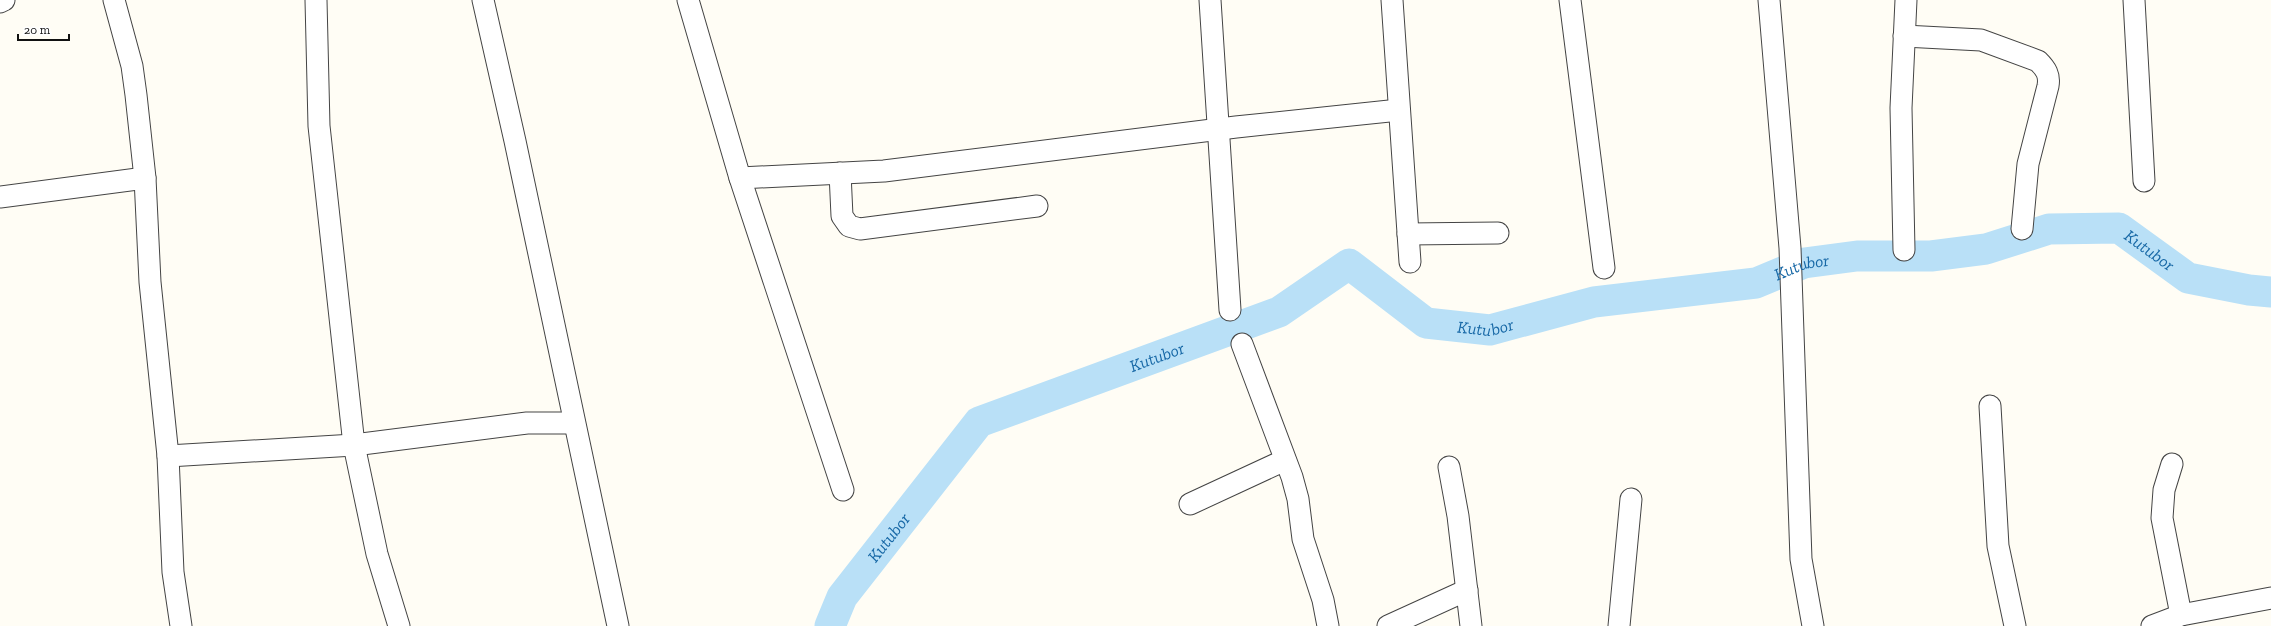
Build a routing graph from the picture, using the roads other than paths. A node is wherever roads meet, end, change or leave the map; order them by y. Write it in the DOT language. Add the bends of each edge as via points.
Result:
graph roads {
  1 [pos="4,0"];
  2 [pos="114,0"];
  3 [pos="316,0"];
  4 [pos="483,0"];
  5 [pos="689,0"];
  6 [pos="1210,0"];
  7 [pos="1392,0"];
  8 [pos="1570,0"];
  9 [pos="1769,0"];
  10 [pos="1906,0"];
  11 [pos="2134,0"];
  12 [pos="0,2"];
  13 [pos="1904,36"];
  14 [pos="1399,110"];
  15 [pos="1219,130"];
  16 [pos="840,173"];
  17 [pos="145,178"];
  18 [pos="740,178"];
  19 [pos="2144,182"];
  20 [pos="0,197"];
  21 [pos="1036,206"];
  22 [pos="2022,228"];
  23 [pos="1498,233"];
  24 [pos="1408,234"];
  25 [pos="1904,250"];
  26 [pos="1410,262"];
  27 [pos="1604,268"];
  28 [pos="1230,310"];
  29 [pos="1242,344"];
  30 [pos="1990,406"];
  31 [pos="574,423"];
  32 [pos="354,445"];
  33 [pos="168,456"];
  34 [pos="1285,460"];
  35 [pos="2172,464"];
  36 [pos="1449,468"];
  37 [pos="843,490"];
  38 [pos="1631,499"];
  39 [pos="1190,504"];
  40 [pos="1467,590"];
  41 [pos="2271,598"];
  42 [pos="2181,615"];
  43 [pos="181,626"];
  44 [pos="399,626"];
  45 [pos="618,626"];
  46 [pos="1328,626"];
  47 [pos="1388,626"];
  48 [pos="1471,626"];
  49 [pos="1619,626"];
  50 [pos="1813,626"];
  51 [pos="2015,626"];
  52 [pos="2152,626"];
  1 -- 12 [label="street"];
  2 -- 17 [label="street" via="132,66"];
  3 -- 32 [label="street" via="319,126"];
  4 -- 31 [label="street"];
  5 -- 18 [label="street"];
  6 -- 15 [label="street"];
  7 -- 14 [label="street"];
  8 -- 27 [label="street"];
  9 -- 50 [label="street" via="1790,248 1801,559"];
  10 -- 13 [label="street"];
  11 -- 19 [label="street"];
  13 -- 22 [label="street" via="1981,40 2038,61 2045,68 2049,77 2048,86 2028,164"];
  13 -- 25 [label="street" via="1901,124"];
  14 -- 15 [label="street"];
  14 -- 24 [label="street"];
  15 -- 16 [label="street" via="884,171"];
  15 -- 28 [label="street"];
  16 -- 18 [label="street"];
  16 -- 21 [label="street" via="842,216 849,226 860,229"];
  17 -- 20 [label="street"];
  17 -- 33 [label="street" via="150,282"];
  18 -- 37 [label="street"];
  23 -- 24 [label="street"];
  24 -- 26 [label="street"];
  29 -- 34 [label="street"];
  30 -- 51 [label="street" via="1998,539"];
  31 -- 32 [label="street" via="527,423"];
  31 -- 45 [label="street"];
  32 -- 33 [label="street"];
  32 -- 44 [label="street" via="377,554"];
  33 -- 43 [label="street" via="174,572"];
  34 -- 39 [label="street"];
  34 -- 46 [label="street" via="1294,485 1303,539 1323,600"];
  35 -- 42 [label="street" via="2164,490 2162,518"];
  36 -- 40 [label="street"];
  38 -- 49 [label="street"];
  40 -- 47 [label="street"];
  40 -- 48 [label="street"];
  41 -- 42 [label="street"];
  42 -- 52 [label="street"];
}
